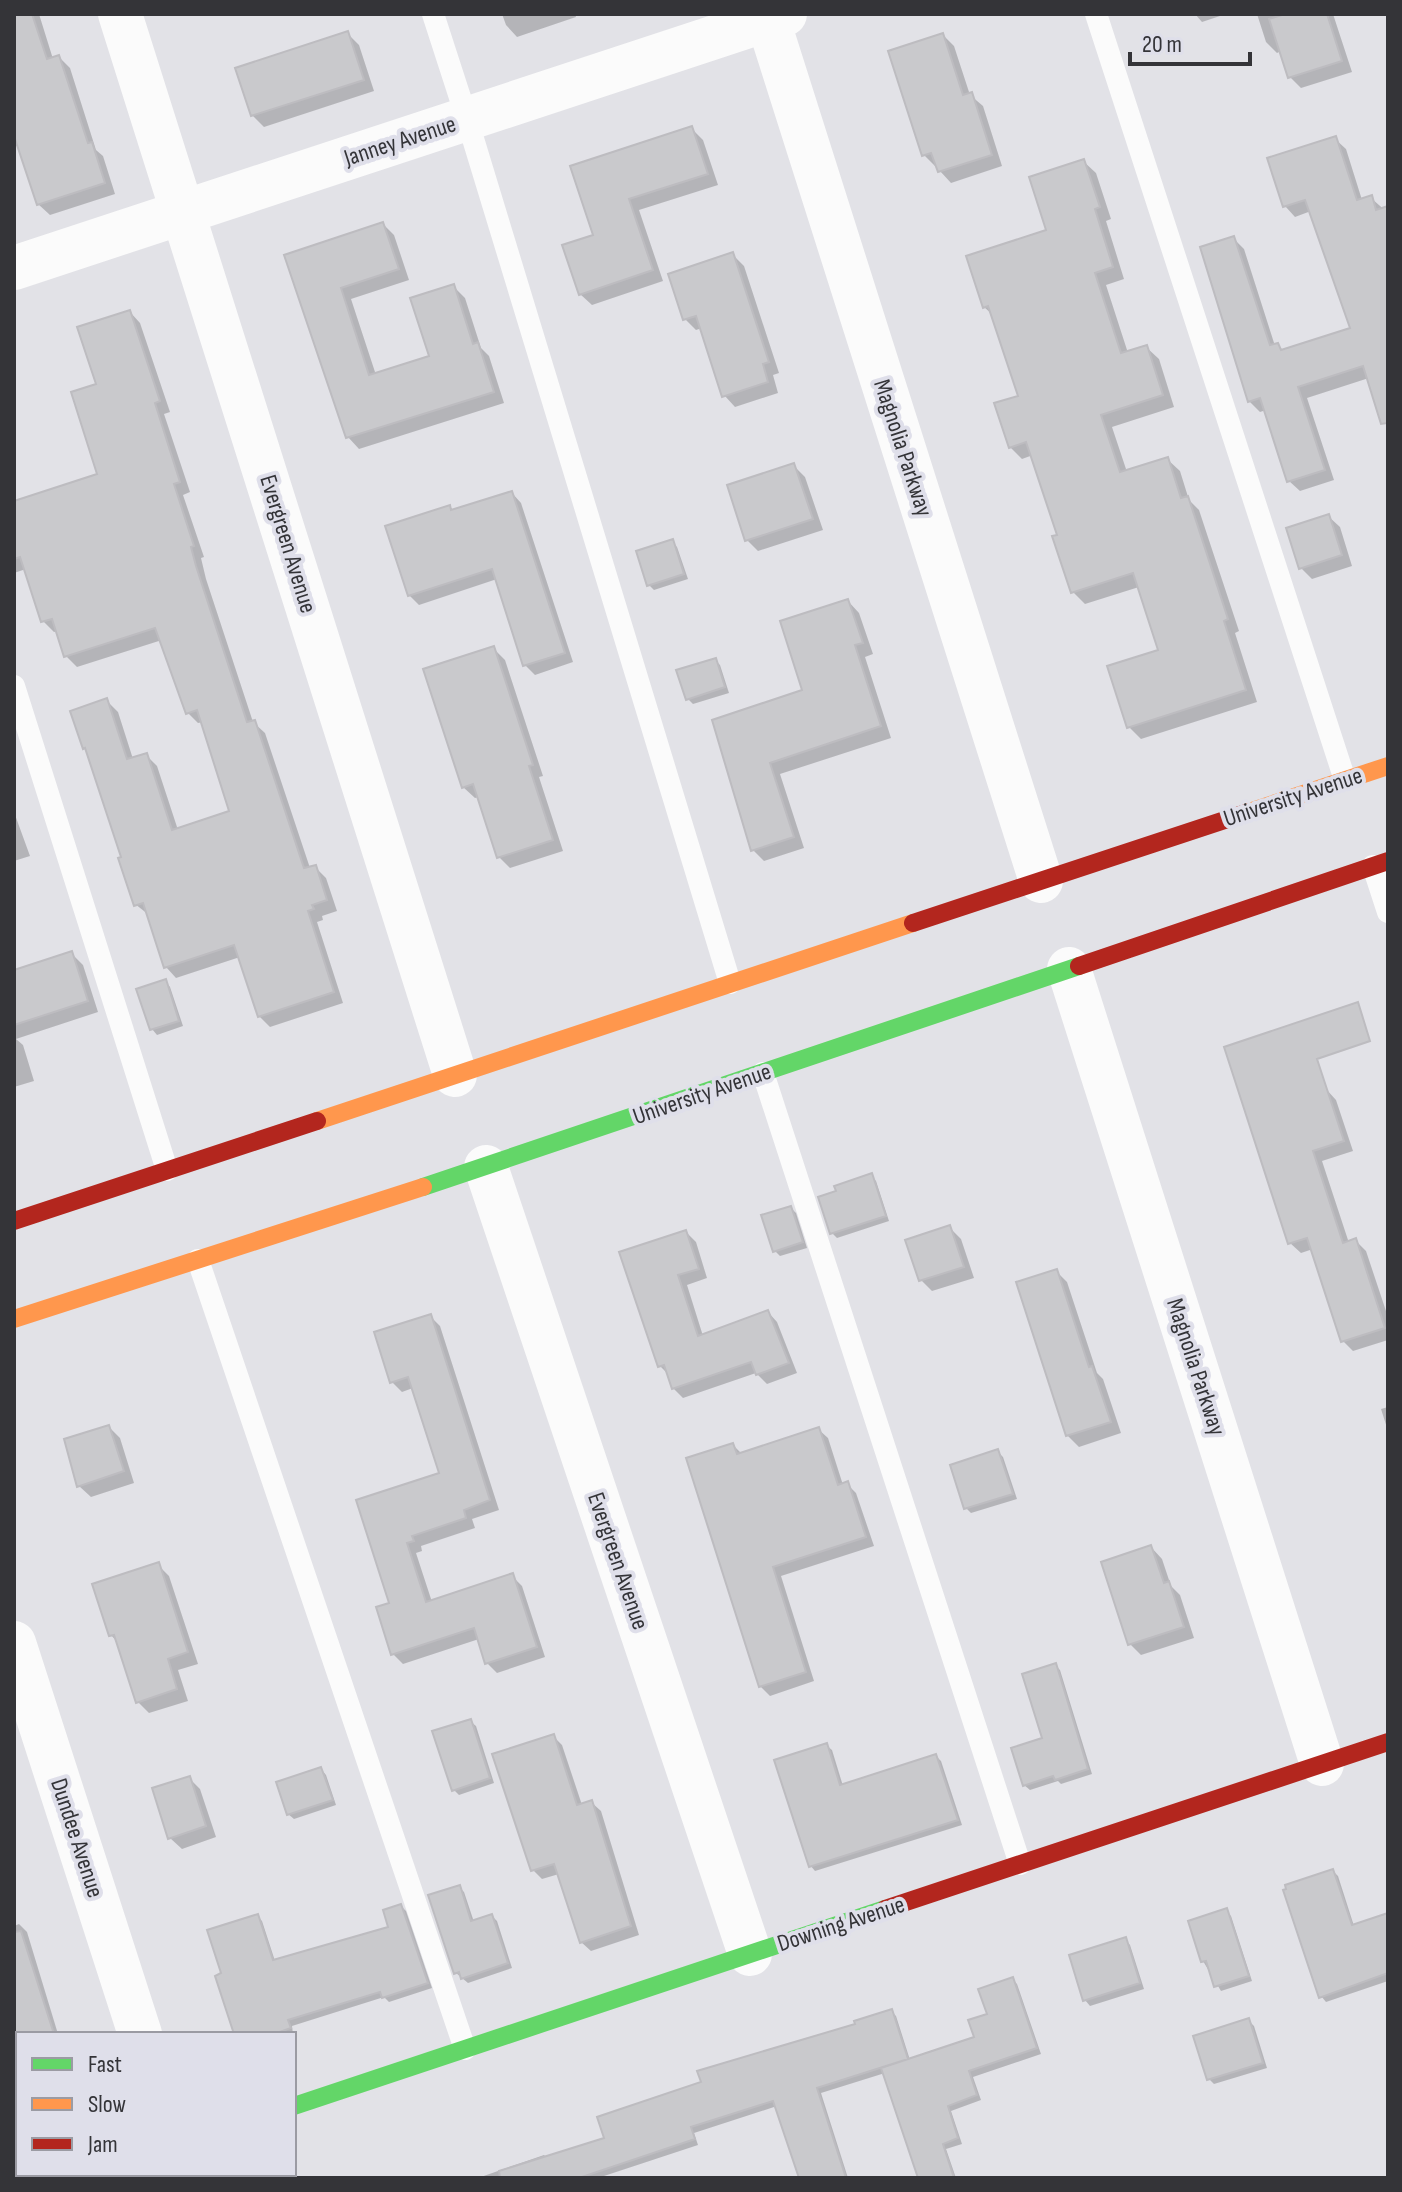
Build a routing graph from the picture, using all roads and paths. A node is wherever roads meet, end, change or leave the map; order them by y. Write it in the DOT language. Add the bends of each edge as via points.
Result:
graph roads {
  1 [pos="120,14"];
  2 [pos="433,14"];
  3 [pos="1096,14"];
  4 [pos="773,16"];
  5 [pos="467,119"];
  6 [pos="184,212"];
  7 [pos="14,268"];
  8 [pos="14,686"];
  9 [pos="1388,766"];
  10 [pos="1345,780"];
  11 [pos="1380,864"];
  12 [pos="1041,881"];
  13 [pos="1388,912"];
  14 [pos="1069,969"];
  15 [pos="730,983"];
  16 [pos="763,1073"];
  17 [pos="455,1075"];
  18 [pos="486,1167"];
  19 [pos="167,1170"];
  20 [pos="14,1221"];
  21 [pos="198,1260"];
  22 [pos="14,1319"];
  23 [pos="14,1643"];
  24 [pos="1388,1742"];
  25 [pos="1322,1764"];
  26 [pos="1020,1864"];
  27 [pos="750,1954"];
  28 [pos="139,2032"];
  29 [pos="465,2049"];
  30 [pos="296,2105"];
  1 -- 6 [label="street, Evergreen Avenue"];
  2 -- 5 [label="lane"];
  3 -- 10 [label="lane"];
  4 -- 5 [label="street, Janney Avenue"];
  4 -- 12 [label="street, Magnolia Parkway"];
  5 -- 6 [label="street, Janney Avenue"];
  5 -- 15 [label="lane"];
  6 -- 7 [label="street, Janney Avenue"];
  6 -- 17 [label="street, Evergreen Avenue"];
  8 -- 19 [label="lane"];
  9 -- 10 [label="main road, University Avenue"];
  10 -- 12 [label="main road, University Avenue"];
  11 -- 13 [label="lane"];
  11 -- 14 [label="main road, University Avenue"];
  12 -- 15 [label="main road, University Avenue"];
  14 -- 16 [label="main road, University Avenue"];
  14 -- 25 [label="street, Magnolia Parkway"];
  15 -- 17 [label="main road, University Avenue"];
  16 -- 18 [label="main road, University Avenue"];
  16 -- 26 [label="lane"];
  17 -- 19 [label="main road, University Avenue"];
  18 -- 21 [label="main road, University Avenue"];
  18 -- 27 [label="street, Evergreen Avenue"];
  19 -- 20 [label="main road, University Avenue"];
  21 -- 22 [label="main road, University Avenue"];
  21 -- 29 [label="lane"];
  23 -- 28 [label="street, Dundee Avenue"];
  24 -- 25 [label="main road, Downing Avenue"];
  25 -- 26 [label="main road, Downing Avenue"];
  26 -- 27 [label="main road, Downing Avenue"];
  27 -- 29 [label="main road, Downing Avenue"];
  29 -- 30 [label="main road, Downing Avenue"];
}
